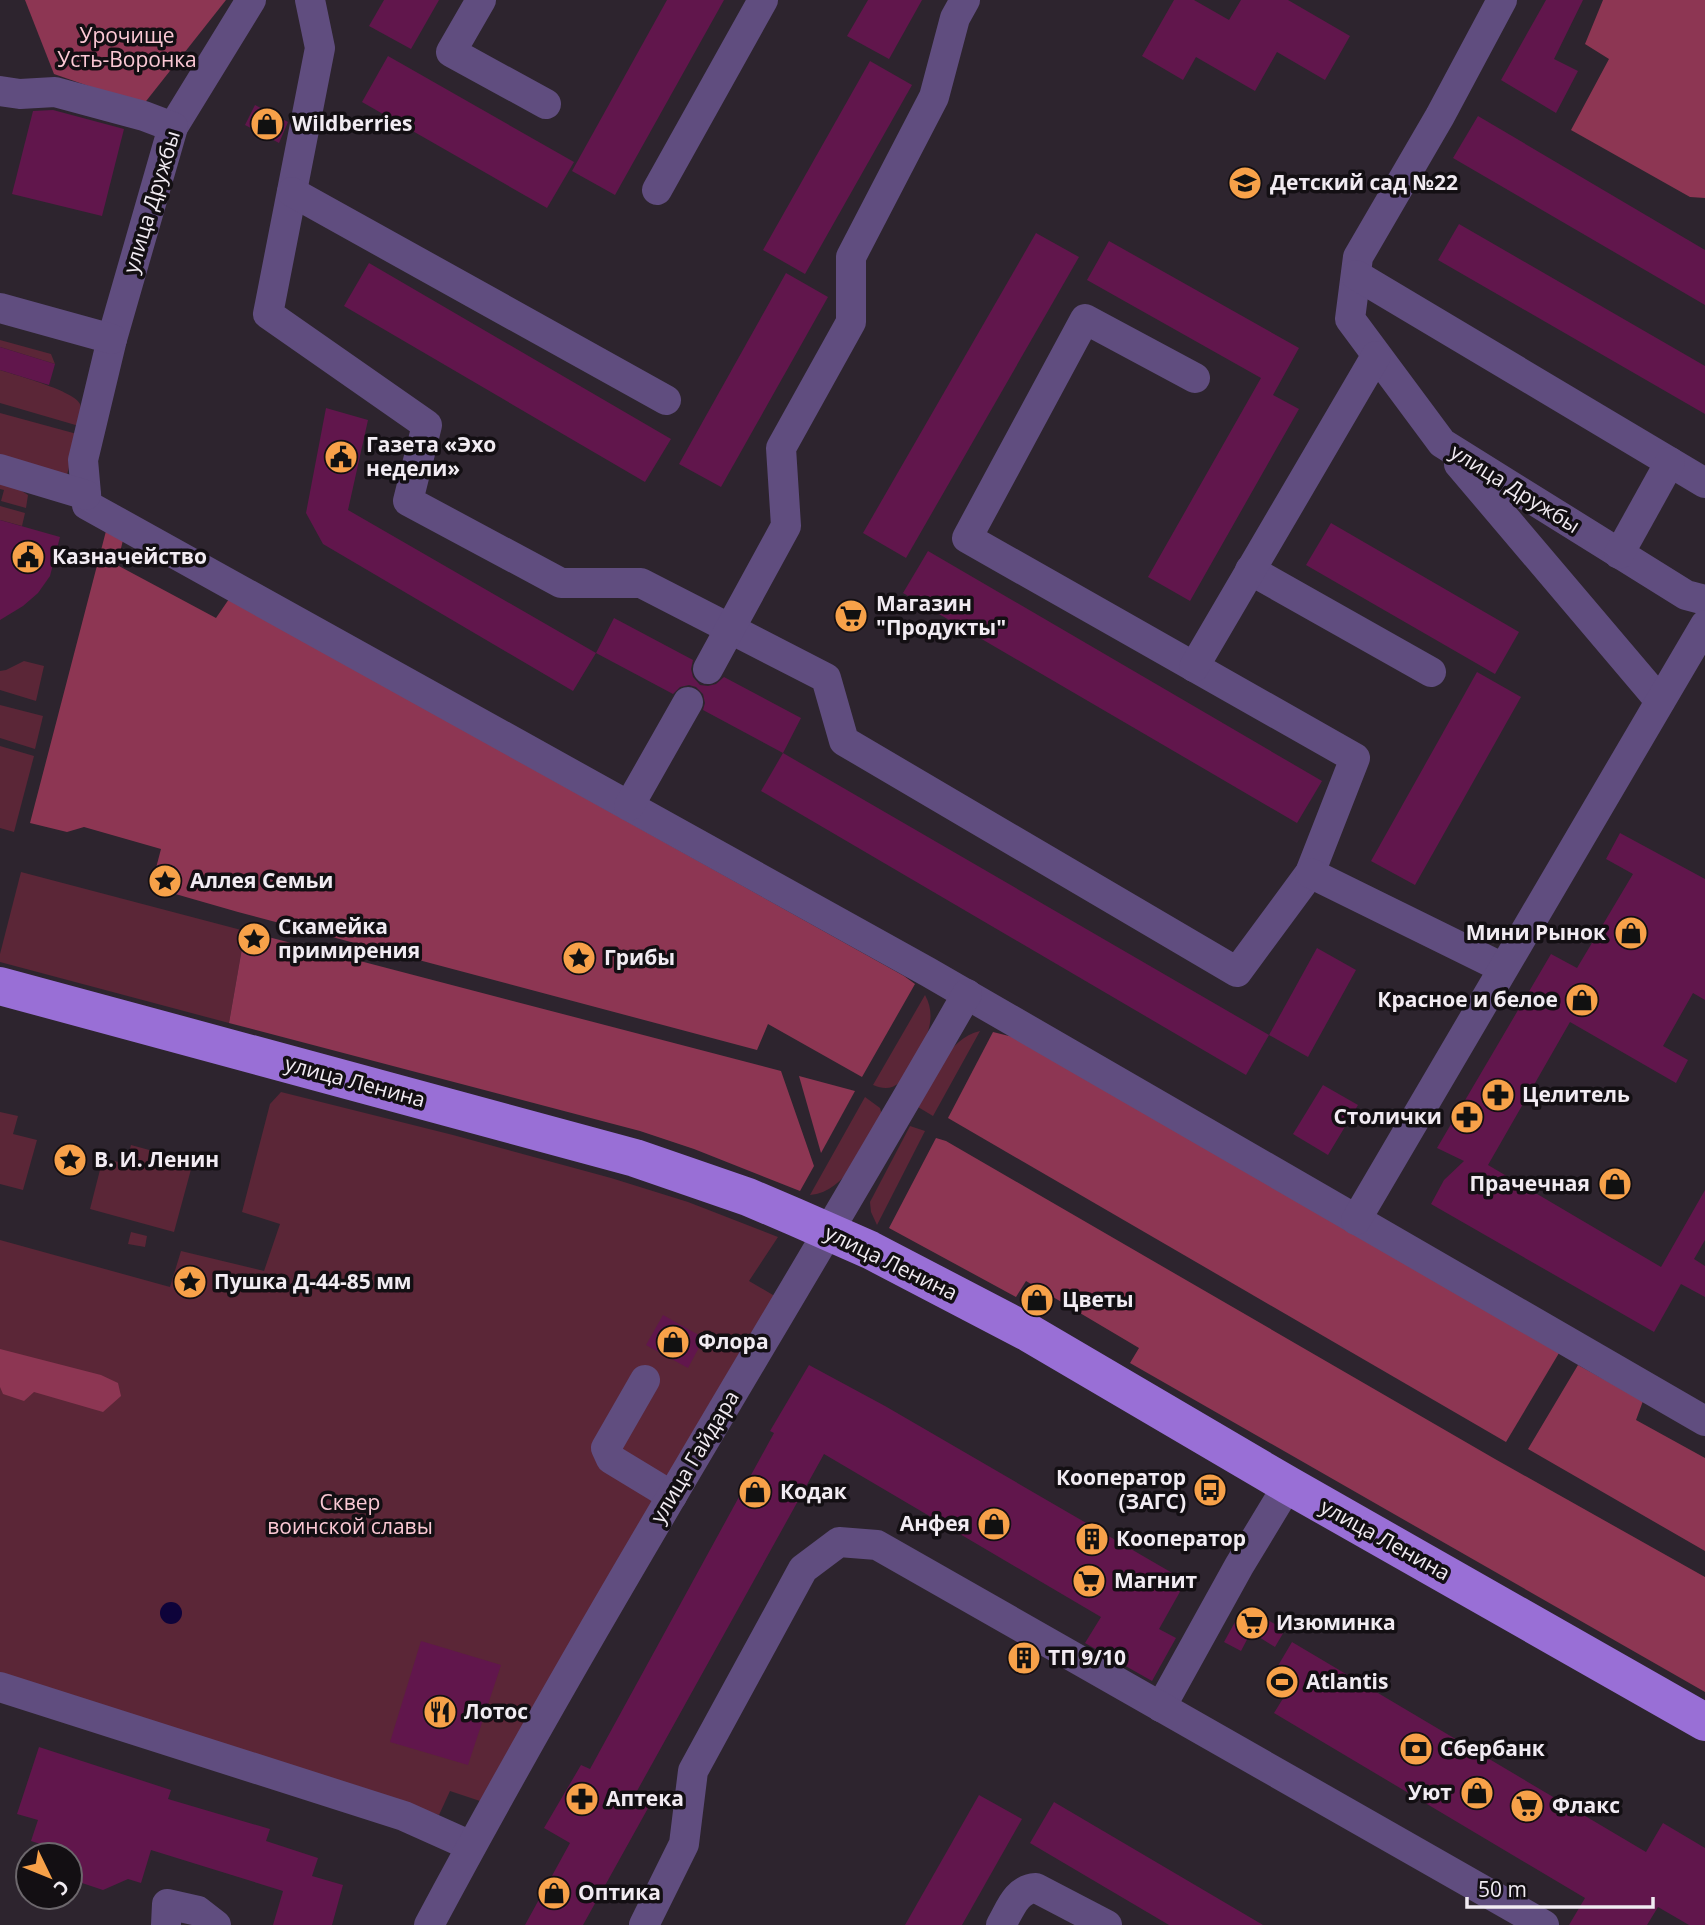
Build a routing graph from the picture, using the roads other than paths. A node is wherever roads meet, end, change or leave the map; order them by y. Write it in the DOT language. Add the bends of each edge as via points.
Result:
graph roads {
  1 [pos="251,0"];
  2 [pos="310,0"];
  3 [pos="481,0"];
  4 [pos="763,0"];
  5 [pos="965,0"];
  6 [pos="1502,0"];
  7 [pos="0,91"];
  8 [pos="546,104"];
  9 [pos="173,127"];
  10 [pos="657,190"];
  11 [pos="292,192"];
  12 [pos="1356,275"];
  13 [pos="0,308"];
  14 [pos="112,338"];
  15 [pos="1376,356"];
  16 [pos="1195,378"];
  17 [pos="666,400"];
  18 [pos="1442,443"];
  19 [pos="1670,462"];
  20 [pos="0,469"];
  21 [pos="1705,483"];
  22 [pos="86,495"];
  23 [pos="1619,554"];
  24 [pos="1250,570"];
  25 [pos="1705,600"];
  26 [pos="1705,625"];
  27 [pos="731,629"];
  28 [pos="1194,667"];
  29 [pos="708,668"];
  30 [pos="1431,672"];
  31 [pos="1660,701"];
  32 [pos="688,702"];
  33 [pos="629,806"];
  34 [pos="1310,873"];
  35 [pos="1503,968"];
  36 [pos="0,986"];
  37 [pos="967,994"];
  38 [pos="1356,1220"];
  39 [pos="830,1232"];
  40 [pos="645,1380"];
  41 [pos="1705,1421"];
  42 [pos="1288,1485"];
  43 [pos="672,1496"];
  44 [pos="0,1687"];
  45 [pos="1161,1707"];
  46 [pos="1705,1722"];
  47 [pos="471,1846"];
  48 [pos="166,1925"];
  49 [pos="216,1925"];
  50 [pos="429,1925"];
  51 [pos="643,1925"];
  52 [pos="1001,1925"];
  53 [pos="1107,1925"];
  54 [pos="1544,1925"];
  1 -- 9 [label="street, улица Дружбы"];
  2 -- 11 [label="street" via="320,48"];
  3 -- 8 [label="street" via="452,52"];
  4 -- 10 [label="street"];
  5 -- 27 [label="street" via="955,18 934,97 851,257 851,322 782,448 786,526"];
  6 -- 12 [label="street, улица Дружбы" via="1358,257"];
  7 -- 9 [label="street" via="55,92"];
  9 -- 14 [label="street, улица Дружбы"];
  11 -- 17 [label="street"];
  11 -- 27 [label="street" via="268,314 428,425 408,502 561,583 641,583"];
  12 -- 15 [label="street, улица Дружбы" via="1350,319"];
  12 -- 19 [label="street"];
  13 -- 14 [label="street"];
  14 -- 22 [label="street, улица Дружбы" via="83,460"];
  15 -- 18 [label="street, улица Дружбы"];
  15 -- 24 [label="street"];
  16 -- 28 [label="street" via="1085,319 967,538"];
  18 -- 23 [label="street, улица Дружбы"];
  18 -- 31 [label="street"];
  19 -- 21 [label="street"];
  19 -- 23 [label="street"];
  20 -- 22 [label="street"];
  22 -- 33 [label="street" via="87,505"];
  23 -- 25 [label="street, улица Дружбы" via="1686,595"];
  24 -- 28 [label="street"];
  24 -- 30 [label="street"];
  26 -- 31 [label="street"];
  27 -- 29 [label="street"];
  27 -- 34 [label="street" via="826,678 844,740 1237,972"];
  28 -- 34 [label="street" via="1355,758"];
  31 -- 35 [label="street"];
  32 -- 33 [label="street"];
  33 -- 37 [label="street"];
  34 -- 35 [label="street"];
  35 -- 38 [label="street"];
  36 -- 39 [label="main road, улица Ленина" via="635,1158 748,1197"];
  37 -- 38 [label="street"];
  37 -- 39 [label="street, улица Гайдара"];
  38 -- 41 [label="street"];
  39 -- 42 [label="main road, улица Ленина" via="1029,1333"];
  39 -- 43 [label="street, улица Гайдара"];
  40 -- 43 [label="street" via="606,1448 611,1459"];
  42 -- 45 [label="street"];
  42 -- 46 [label="main road, улица Ленина"];
  43 -- 47 [label="street, улица Гайдара"];
  44 -- 47 [label="street" via="404,1816"];
  45 -- 51 [label="street" via="877,1545 839,1542 803,1569 693,1771 684,1844"];
  45 -- 54 [label="street"];
  47 -- 50 [label="street, улица Гайдара"];
  48 -- 49 [label="street" via="167,1904 198,1911"];
  52 -- 53 [label="street" via="1019,1894 1036,1888"];
}
